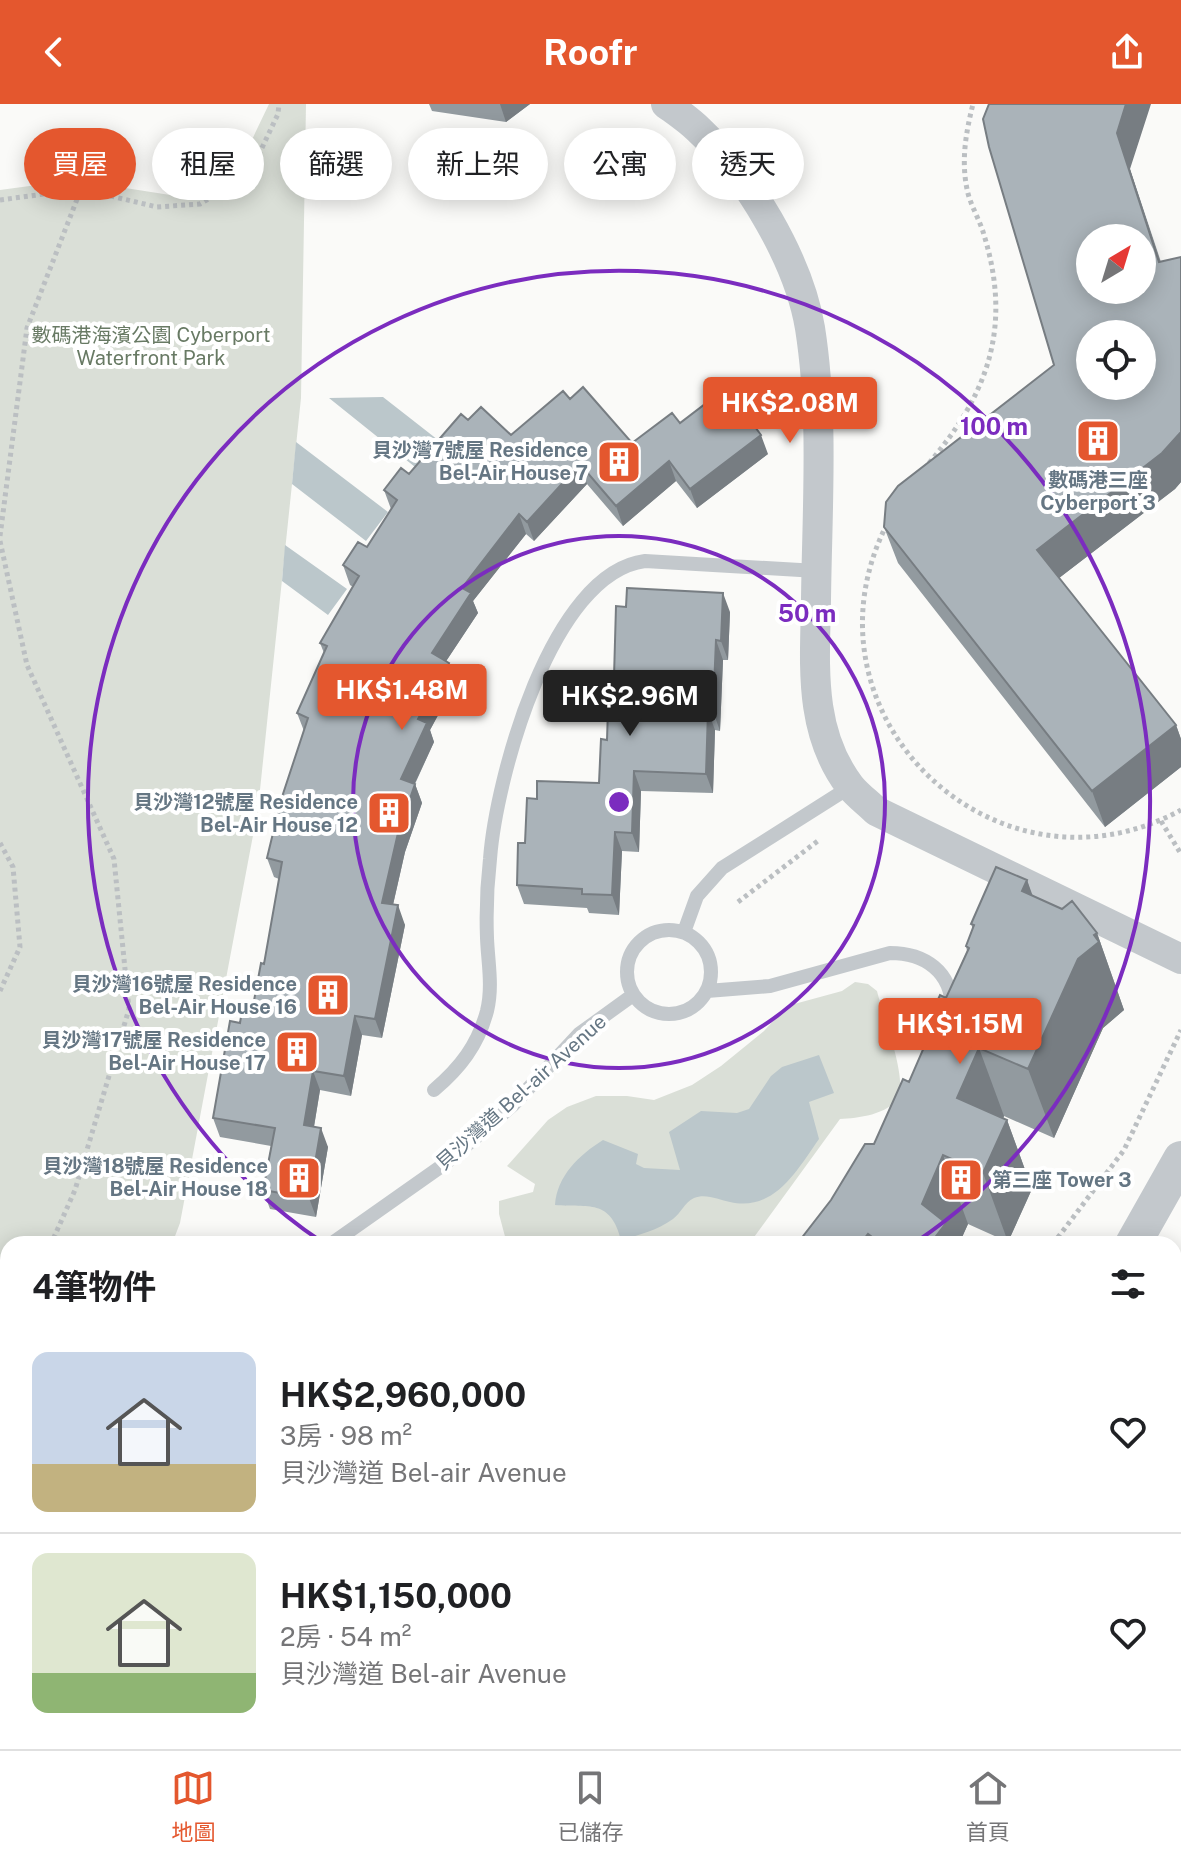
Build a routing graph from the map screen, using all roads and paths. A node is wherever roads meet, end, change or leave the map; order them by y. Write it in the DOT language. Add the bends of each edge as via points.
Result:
graph roads {
  1 [pos="279,104"];
  2 [pos="666,104"];
  3 [pos="973,104"];
  4 [pos="24,197"];
  5 [pos="0,200"];
  6 [pos="77,200"];
  7 [pos="127,200"];
  8 [pos="926,466"];
  9 [pos="890,519"];
  10 [pos="0,539"];
  11 [pos="817,571"];
  12 [pos="850,787"];
  13 [pos="1181,810"];
  14 [pos="1161,821"];
  15 [pos="0,843"];
  16 [pos="1181,854"];
  17 [pos="684,932"];
  18 [pos="1181,959"];
  19 [pos="0,991"];
  20 [pos="707,991"];
  21 [pos="633,995"];
  22 [pos="952,1021"];
  23 [pos="1181,1030"];
  24 [pos="434,1090"];
  25 [pos="1181,1159"];
  26 [pos="55,1236"];
  27 [pos="342,1236"];
  28 [pos="1059,1236"];
  29 [pos="1138,1236"];
  1 -- 7 [label="path" via="260,152 233,184 200,204 157,207"];
  2 -- 11 [label="street" via="699,130 749,187 786,253 809,324 818,400"];
  3 -- 8 [label="path" via="964,141 967,190 985,236 996,290 994,345 976,397"];
  4 -- 5 [label="path"];
  6 -- 10 [label="path" via="27,328"];
  9 -- 14 [label="path" via="864,590 862,635 870,680 887,723 912,760 945,792 984,816 1027,831 1072,838 1117,834"];
  10 -- 26 [label="path" via="27,665 114,859 129,1009 75,1190"];
  11 -- 12 [label="street" via="815,697 828,750"];
  11 -- 24 [label="lane" via="645,561 618,568 596,585 549,654 516,731 497,813 487,898 488,1008 469,1055"];
  12 -- 17 [label="lane" via="722,868 697,896"];
  12 -- 18 [label="street" via="876,811"];
  13 -- 14 [label="path"];
  14 -- 16 [label="path"];
  15 -- 19 [label="path" via="13,867 20,947"];
  17 -- 20 [label="lane" via="705,950 711,977"];
  17 -- 21 [label="lane" via="658,931 636,945 626,970"];
  20 -- 21 [label="lane" via="698,1003 671,1015 656,1013"];
  20 -- 22 [label="lane" via="770,986 890,953 908,953 925,959 949,985"];
  21 -- 27 [label="lane, 貝沙灣道 Bel-air Avenue" via="579,1034 513,1105 457,1154"];
  23 -- 28 [label="path" via="1124,1150"];
  25 -- 29 [label="street"];
}
